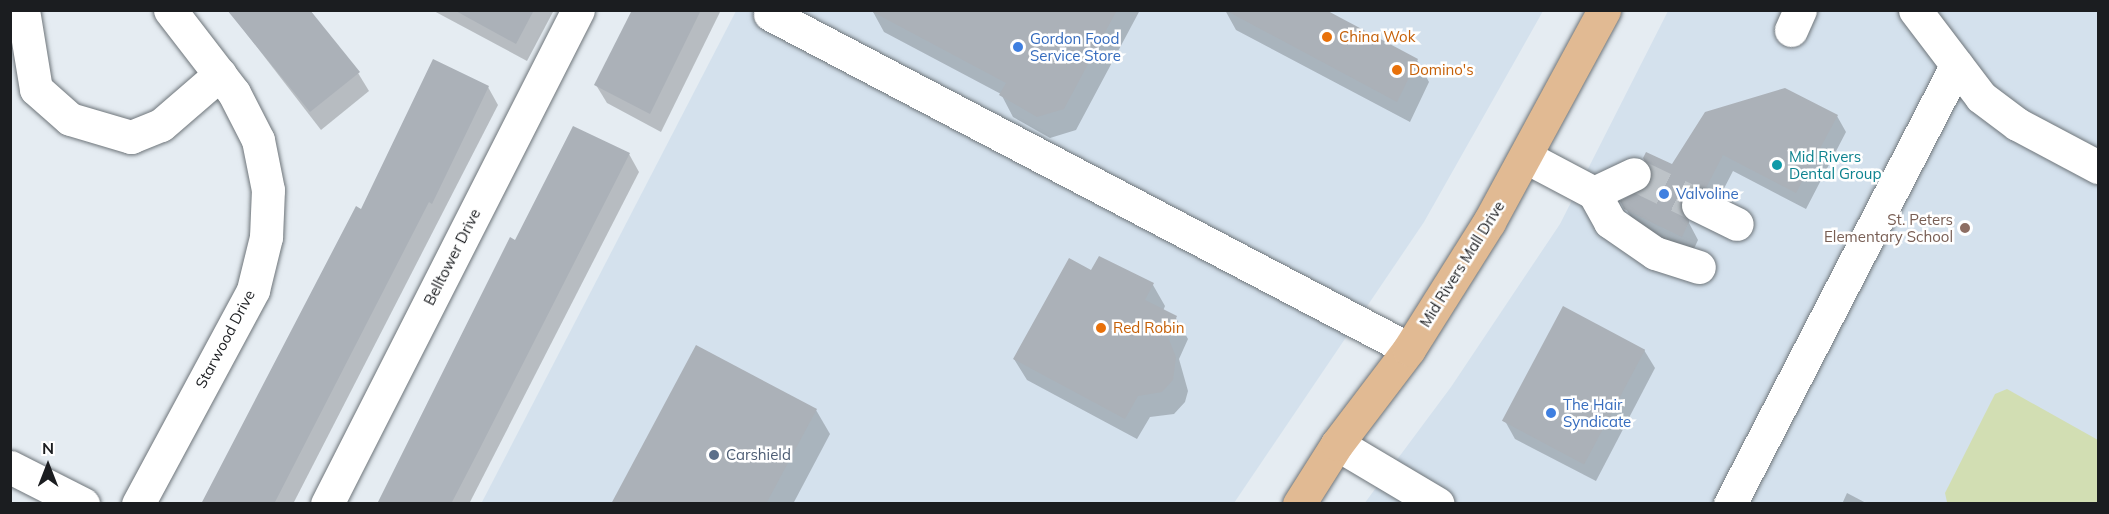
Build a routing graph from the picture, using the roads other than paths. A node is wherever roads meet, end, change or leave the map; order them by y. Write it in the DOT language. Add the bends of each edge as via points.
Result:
graph roads {
  1 [pos="23,10"];
  2 [pos="170,10"];
  3 [pos="578,10"];
  4 [pos="1604,10"];
  5 [pos="1915,10"];
  6 [pos="770,14"];
  7 [pos="1958,65"];
  8 [pos="220,74"];
  9 [pos="1526,158"];
  10 [pos="2098,167"];
  11 [pos="1635,174"];
  12 [pos="1594,193"];
  13 [pos="1698,205"];
  14 [pos="1737,224"];
  15 [pos="1699,267"];
  16 [pos="1409,350"];
  17 [pos="1337,444"];
  18 [pos="10,466"];
  19 [pos="1421,500"];
  20 [pos="83,504"];
  21 [pos="138,504"];
  22 [pos="327,504"];
  23 [pos="1299,504"];
  24 [pos="1730,504"];
  1 -- 8 [label="street" via="36,89 70,119 131,137 161,125"];
  2 -- 8 [label="street, Starwood Drive"];
  3 -- 22 [label="street, Belltower Drive"];
  4 -- 9 [label="main road, Mid Rivers Mall Drive"];
  5 -- 7 [label="street"];
  6 -- 16 [label="street"];
  7 -- 10 [label="street" via="1981,97 2017,124"];
  7 -- 24 [label="street"];
  8 -- 21 [label="street, Starwood Drive" via="258,140 268,190 266,237 253,290"];
  9 -- 12 [label="street"];
  9 -- 16 [label="main road, Mid Rivers Mall Drive"];
  11 -- 12 [label="street"];
  12 -- 15 [label="street" via="1610,222 1655,253"];
  13 -- 14 [label="street"];
  16 -- 17 [label="main road, Mid Rivers Mall Drive"];
  17 -- 19 [label="street"];
  17 -- 23 [label="main road, Mid Rivers Mall Drive"];
  18 -- 20 [label="street"];
}
